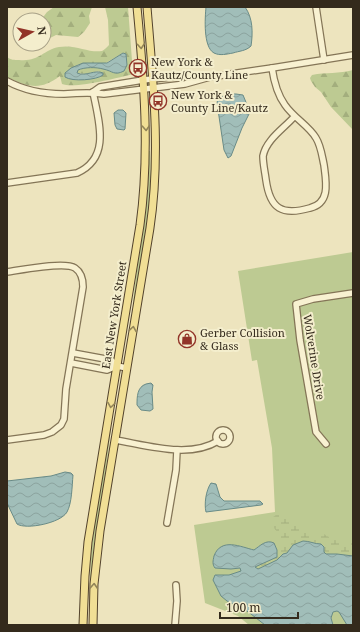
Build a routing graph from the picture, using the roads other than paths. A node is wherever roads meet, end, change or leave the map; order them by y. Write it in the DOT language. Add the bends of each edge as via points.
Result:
graph roads {
  1 [pos="137,7"];
  2 [pos="147,7"];
  3 [pos="316,7"];
  4 [pos="353,54"];
  5 [pos="324,60"];
  6 [pos="272,68"];
  7 [pos="210,77"];
  8 [pos="152,79"];
  9 [pos="143,80"];
  10 [pos="7,81"];
  11 [pos="153,88"];
  12 [pos="144,89"];
  13 [pos="93,92"];
  14 [pos="294,117"];
  15 [pos="7,183"];
  16 [pos="7,272"];
  17 [pos="353,293"];
  18 [pos="73,353"];
  19 [pos="71,363"];
  20 [pos="117,366"];
  21 [pos="127,368"];
  22 [pos="7,440"];
  23 [pos="115,440"];
  24 [pos="218,441"];
  25 [pos="326,444"];
  26 [pos="177,450"];
  27 [pos="167,523"];
  28 [pos="176,585"];
  29 [pos="83,625"];
  30 [pos="93,625"];
  31 [pos="175,625"];
  1 -- 9 [label="main road, East New York Street, one-way"];
  2 -- 8 [label="main road, East New York Street"];
  3 -- 5 [label="street"];
  4 -- 5 [label="street"];
  5 -- 6 [label="street"];
  6 -- 7 [label="street"];
  6 -- 14 [label="street" via="280,98"];
  7 -- 8 [label="street"];
  7 -- 11 [label="street" via="185,84"];
  8 -- 9 [label="street"];
  8 -- 11 [label="main road, East New York Street"];
  9 -- 12 [label="main road, East New York Street"];
  9 -- 13 [label="street" via="100,87"];
  10 -- 13 [label="street" via="42,93"];
  11 -- 12 [label="street"];
  21 -- 11 [label="main road, East New York Street, one-way" via="153,206 156,158"];
  12 -- 13 [label="street" via="104,94"];
  12 -- 20 [label="main road, East New York Street, one-way" via="145,187"];
  13 -- 15 [label="street" via="100,135 99,148 94,160 77,173"];
  14 -- 14 [label="street" via="314,135 320,145 327,188 323,199 314,207 288,212 276,206 269,197 263,156 270,141"];
  16 -- 18 [label="street" via="64,265 78,271 83,287"];
  17 -- 25 [label="street, Wolverine Drive" via="296,304 316,432"];
  18 -- 19 [label="street"];
  18 -- 20 [label="street" via="111,360"];
  19 -- 20 [label="street" via="107,370"];
  19 -- 22 [label="street" via="64,419 61,425 44,435"];
  20 -- 21 [label="street"];
  20 -- 29 [label="main road, East New York Street, one-way" via="88,542"];
  21 -- 23 [label="main road, East New York Street"];
  23 -- 26 [label="street"];
  30 -- 23 [label="main road, East New York Street, one-way" via="97,557"];
  24 -- 26 [label="street" via="202,448"];
  26 -- 27 [label="street"];
  28 -- 31 [label="street"];
}
